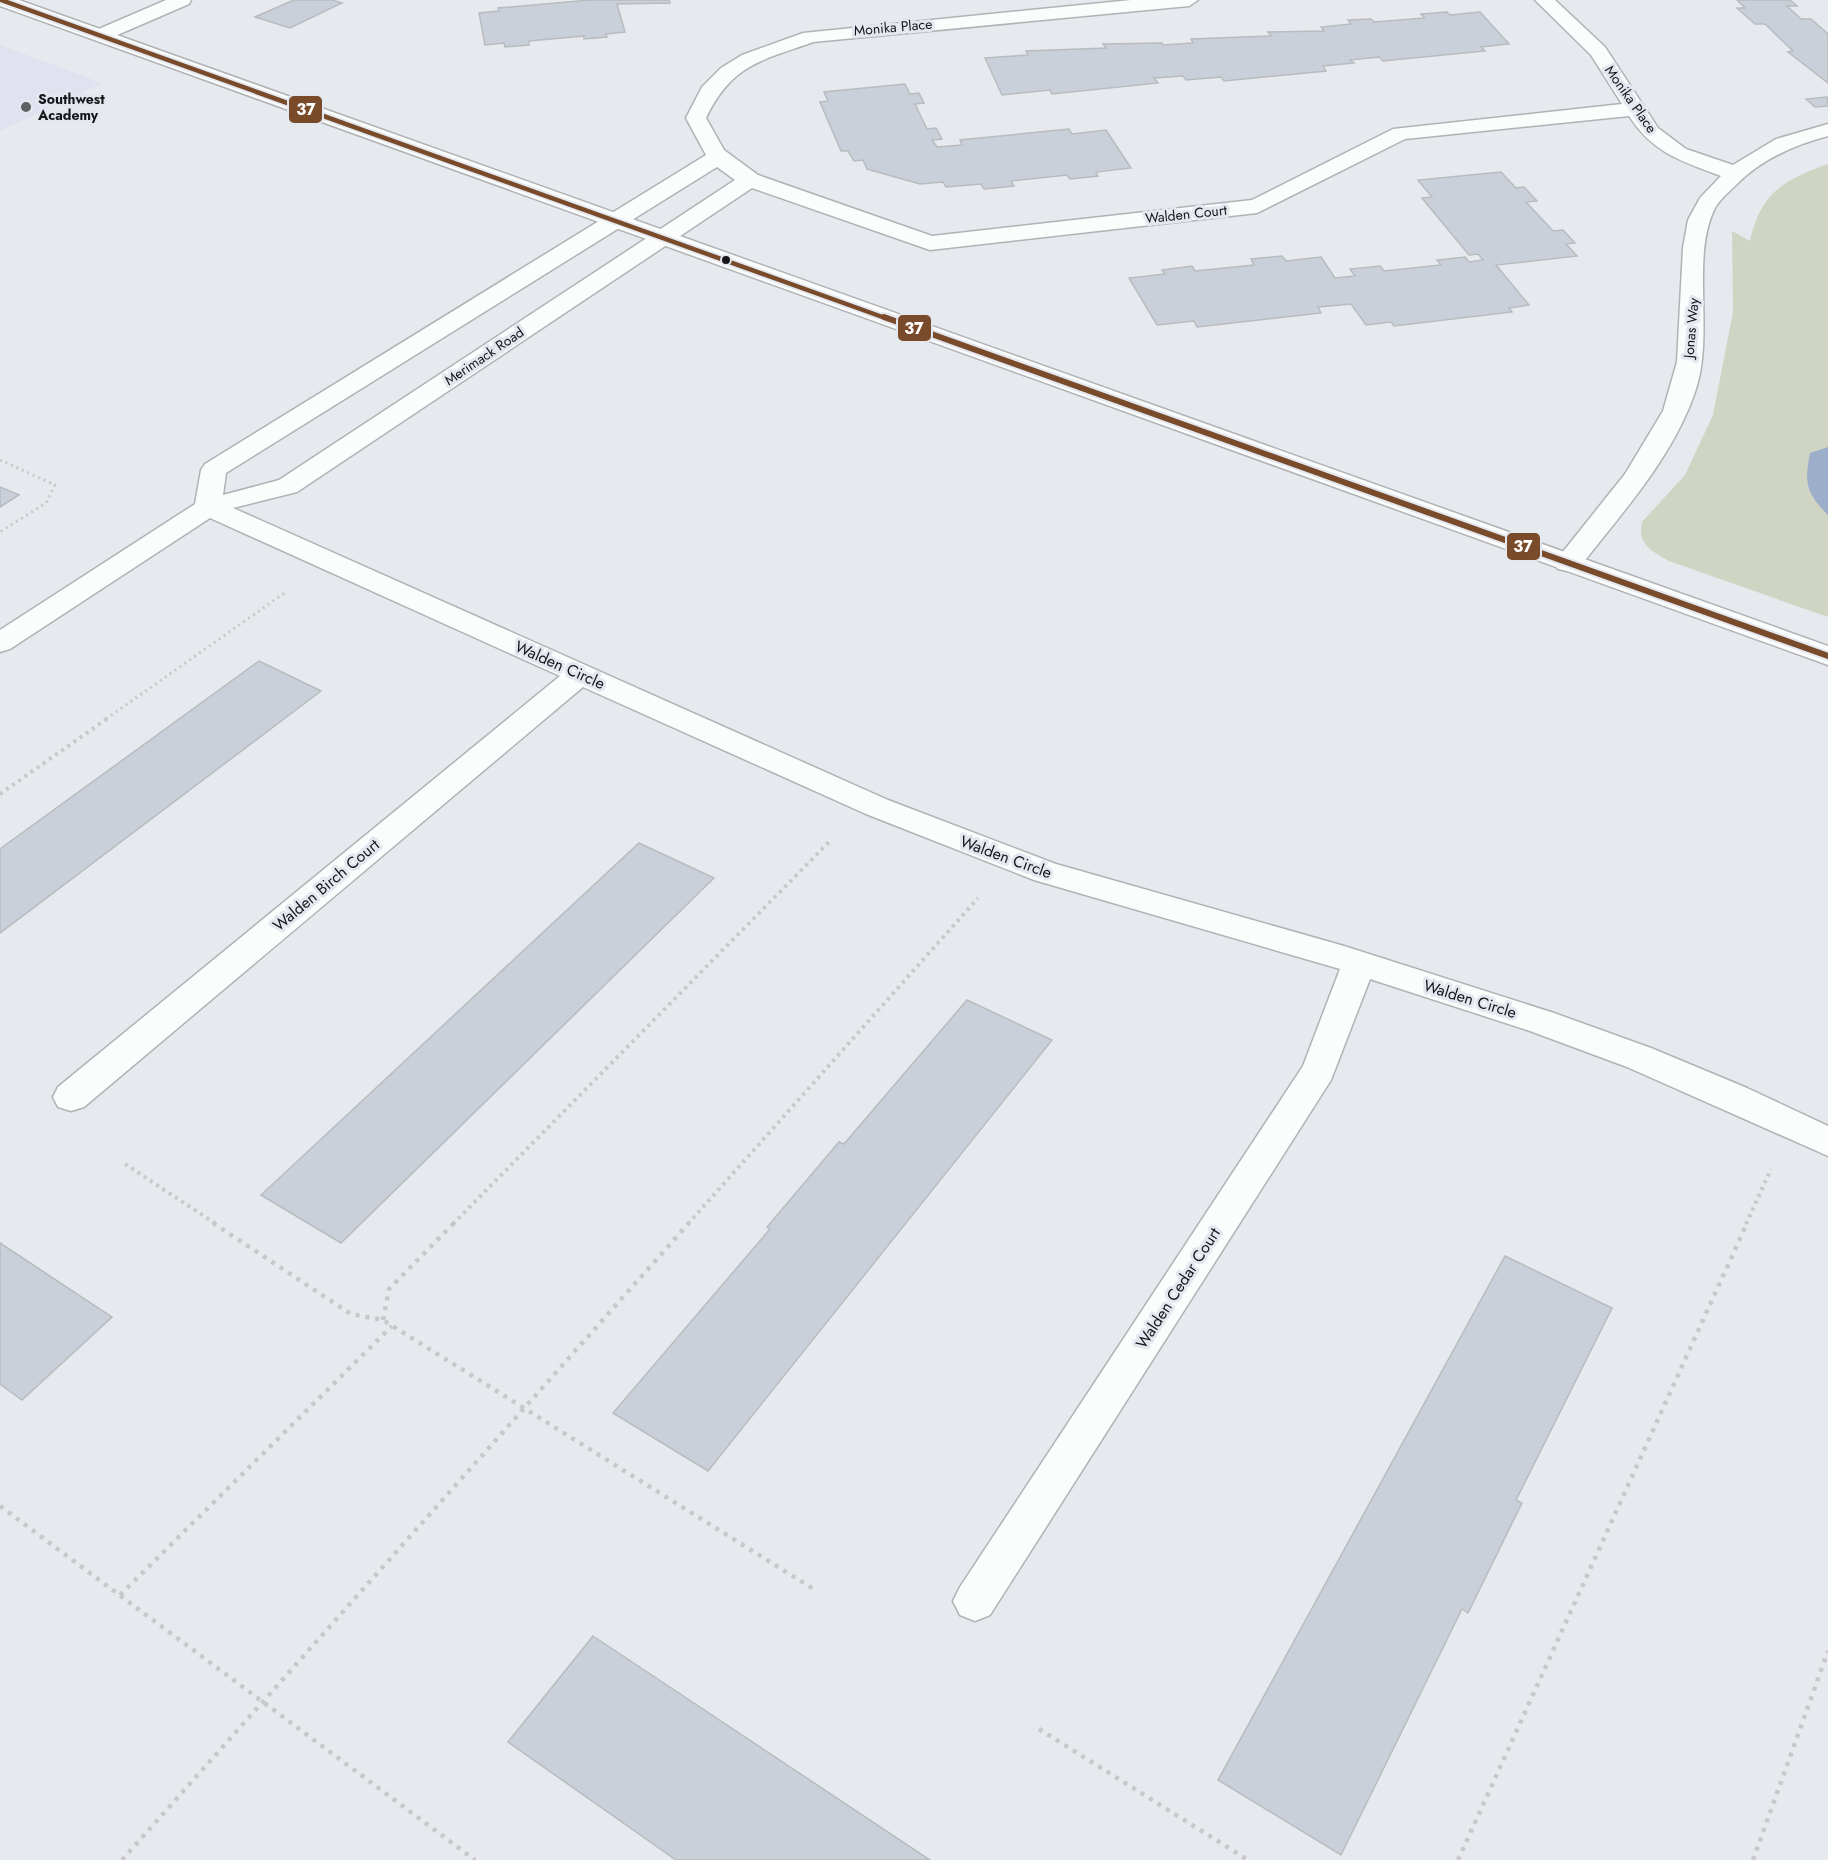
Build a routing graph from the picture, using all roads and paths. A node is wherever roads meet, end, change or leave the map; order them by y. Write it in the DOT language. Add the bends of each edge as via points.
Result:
graph roads {
  1 [pos="1,0"];
  2 [pos="182,0"];
  3 [pos="1189,0"];
  4 [pos="1544,0"];
  5 [pos="101,35"];
  6 [pos="1635,109"];
  7 [pos="1828,130"];
  8 [pos="733,169"];
  9 [pos="1734,174"];
  10 [pos="615,221"];
  11 [pos="662,238"];
  12 [pos="425,366"];
  13 [pos="0,460"];
  14 [pos="208,507"];
  15 [pos="0,532"];
  16 [pos="1568,563"];
  17 [pos="290,590"];
  18 [pos="0,643"];
  19 [pos="1828,656"];
  20 [pos="580,674"];
  21 [pos="0,794"];
  22 [pos="832,839"];
  23 [pos="978,898"];
  24 [pos="1358,965"];
  25 [pos="71,1097"];
  26 [pos="1828,1142"];
  27 [pos="125,1164"];
  28 [pos="1773,1166"];
  29 [pos="383,1320"];
  30 [pos="392,1326"];
  31 [pos="524,1408"];
  32 [pos="0,1506"];
  33 [pos="815,1590"];
  34 [pos="120,1595"];
  35 [pos="975,1601"];
  36 [pos="1828,1651"];
  37 [pos="262,1702"];
  38 [pos="1039,1730"];
  39 [pos="122,1860"];
  40 [pos="475,1860"];
  41 [pos="1248,1860"];
  42 [pos="1458,1860"];
  43 [pos="1753,1860"];
  1 -- 5 [label="street"];
  2 -- 5 [label="street"];
  3 -- 8 [label="street, Monika Place" via="846,32 782,45 749,58 728,72 700,106 696,118 704,141"];
  4 -- 6 [label="street, Monika Place" via="1598,51"];
  5 -- 10 [label="street"];
  6 -- 8 [label="street, Walden Court" via="1400,133 1257,206 930,243"];
  6 -- 9 [label="street, Monika Place" via="1650,132 1679,153"];
  7 -- 9 [label="street, Jonas Way" via="1758,154"];
  8 -- 10 [label="street, Merimack Road"];
  8 -- 11 [label="street, Merimack Road"];
  9 -- 16 [label="street, Jonas Way" via="1704,207 1697,240 1686,377 1670,424"];
  10 -- 11 [label="street"];
  10 -- 12 [label="street, Merimack Road"];
  11 -- 12 [label="street, Merimack Road"];
  11 -- 16 [label="street"];
  12 -- 14 [label="street, Merimack Road" via="288,486"];
  12 -- 14 [label="street, Merimack Road" via="214,470"];
  13 -- 15 [label="path" via="55,485 46,503"];
  14 -- 18 [label="street, Merimack Road"];
  14 -- 20 [label="street, Walden Circle"];
  16 -- 19 [label="street"];
  17 -- 21 [label="path"];
  20 -- 24 [label="street, Walden Circle" via="877,807 986,851"];
  20 -- 25 [label="street, Walden Birch Court"];
  22 -- 29 [label="path" via="389,1288"];
  23 -- 31 [label="path"];
  24 -- 26 [label="street, Walden Circle" via="1516,1013 1616,1049 1717,1090"];
  24 -- 35 [label="street, Walden Cedar Court" via="1320,1070"];
  27 -- 29 [label="path" via="351,1314"];
  28 -- 42 [label="path"];
  29 -- 30 [label="path"];
  30 -- 31 [label="path"];
  30 -- 34 [label="path"];
  31 -- 33 [label="path"];
  31 -- 37 [label="path"];
  32 -- 34 [label="path"];
  34 -- 37 [label="path"];
  36 -- 43 [label="path"];
  37 -- 39 [label="path"];
  37 -- 40 [label="path"];
  38 -- 41 [label="path"];
}
